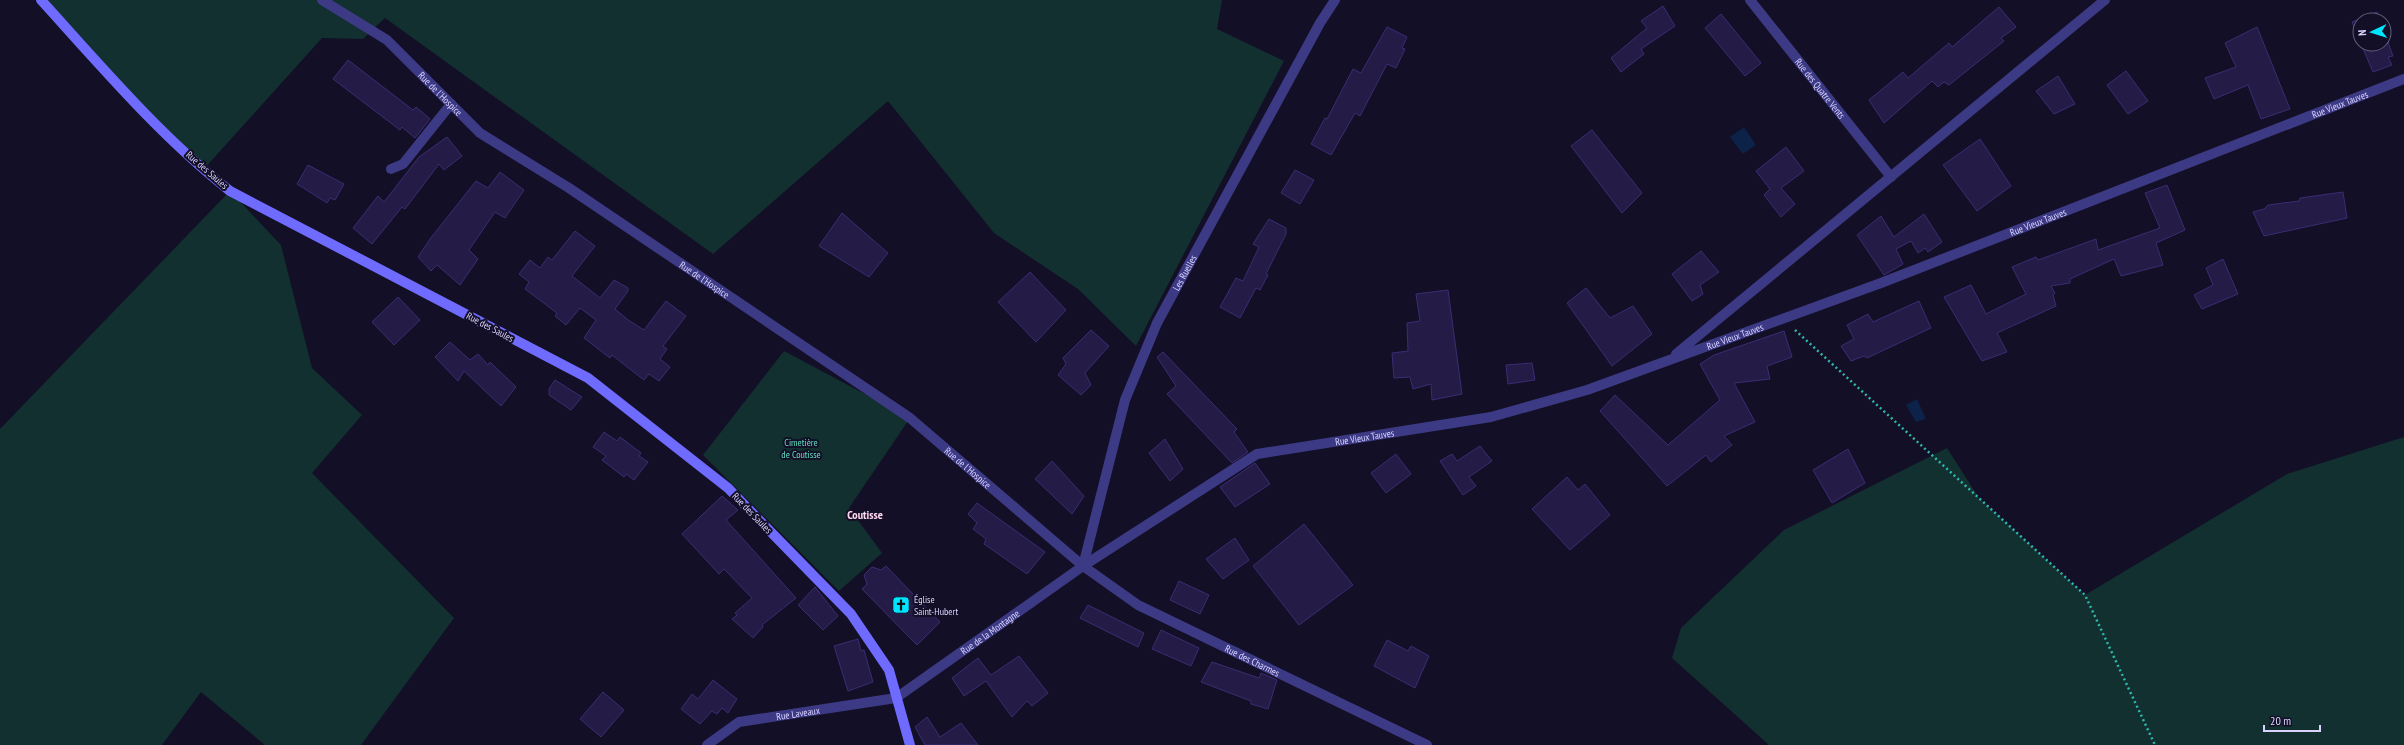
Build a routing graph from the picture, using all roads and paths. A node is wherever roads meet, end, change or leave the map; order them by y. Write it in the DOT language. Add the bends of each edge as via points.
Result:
graph roads {
  1 [pos="41,0"];
  2 [pos="322,0"];
  3 [pos="1335,0"];
  4 [pos="1750,0"];
  5 [pos="2104,0"];
  6 [pos="2404,80"];
  7 [pos="451,104"];
  8 [pos="392,169"];
  9 [pos="1891,177"];
  10 [pos="1783,319"];
  11 [pos="1670,359"];
  12 [pos="1083,566"];
  13 [pos="896,698"];
  14 [pos="707,745"];
  15 [pos="910,745"];
  16 [pos="1427,745"];
  17 [pos="2155,745"];
  1 -- 13 [label="street, Rue des Saules" via="103,68 203,170 230,191 588,378 728,488 851,614 889,670"];
  2 -- 7 [label="street, Rue de l'Hospice" via="386,40"];
  3 -- 12 [label="street, Les Ruelles" via="1157,324 1125,400"];
  4 -- 9 [label="street, Rue des Quatre Vents"];
  5 -- 9 [label="street, Rue Vieux Tauves"];
  6 -- 10 [label="street, Rue Vieux Tauves"];
  7 -- 8 [label="street" via="403,164"];
  7 -- 12 [label="street, Rue de l'Hospice" via="480,132 569,188 910,418"];
  9 -- 11 [label="street, Rue Vieux Tauves"];
  10 -- 11 [label="street, Rue Vieux Tauves"];
  10 -- 17 [label="path" via="2085,595"];
  11 -- 12 [label="street, Rue Vieux Tauves" via="1587,390 1491,417 1256,454"];
  12 -- 13 [label="street, Rue de la Montagne"];
  12 -- 16 [label="street, Rue des Charmes" via="1138,605"];
  13 -- 14 [label="street, Rue Laveaux" via="738,722"];
  13 -- 15 [label="street, Rue des Saules"];
}
